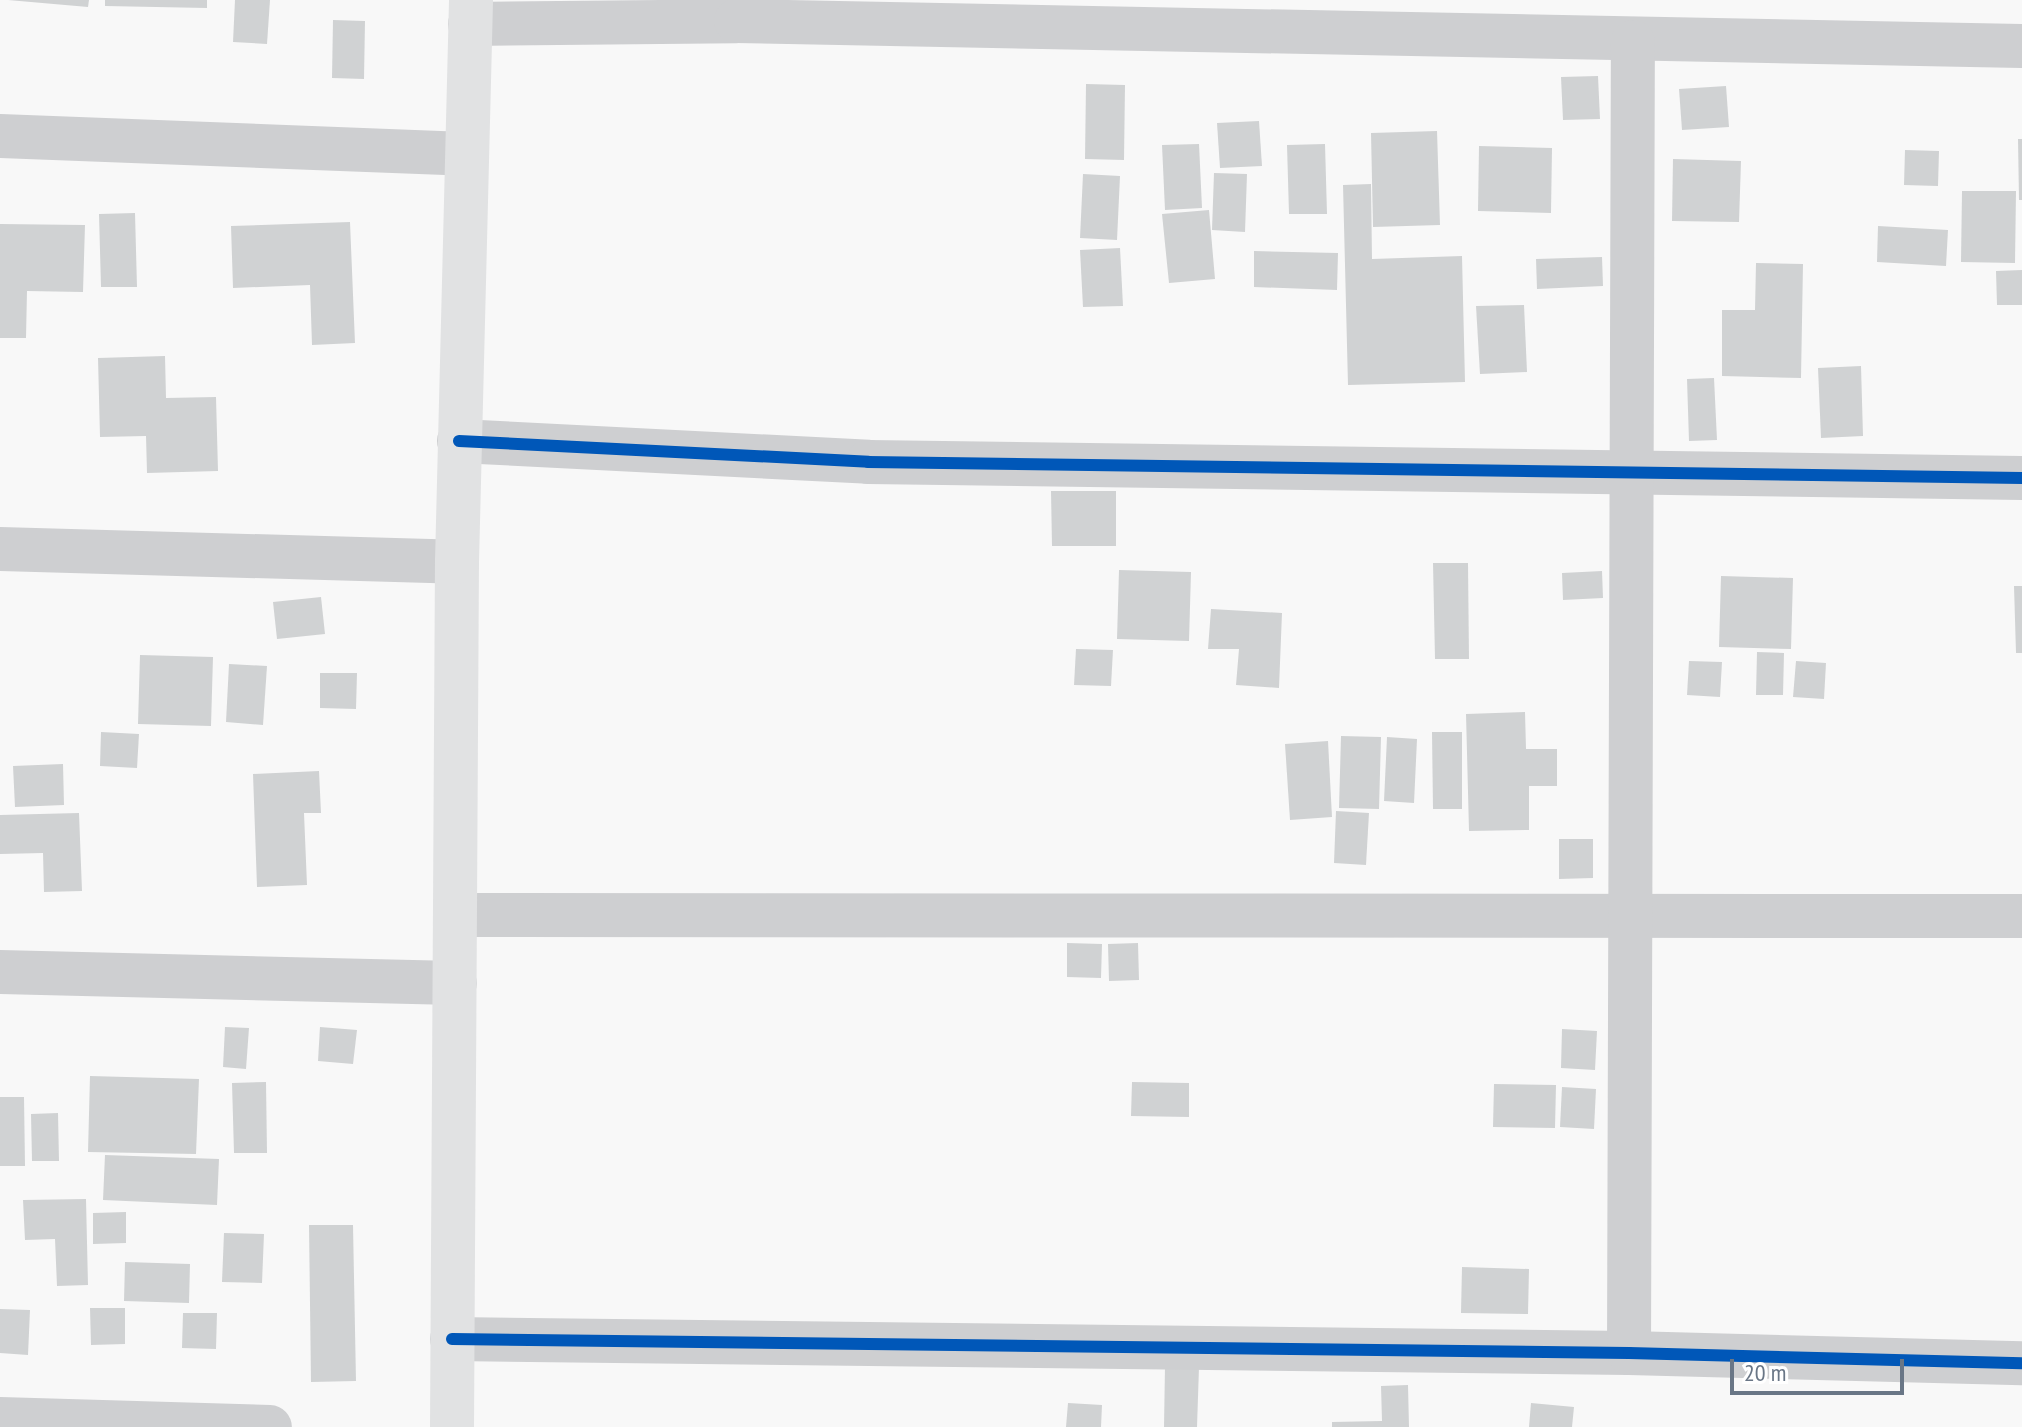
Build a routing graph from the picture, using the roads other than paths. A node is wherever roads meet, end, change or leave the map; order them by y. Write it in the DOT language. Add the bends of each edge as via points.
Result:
graph roads {
  1 [pos="470,12"];
  2 [pos="1633,42"];
  3 [pos="2022,46"];
  4 [pos="0,136"];
  5 [pos="466,154"];
  6 [pos="459,441"];
  7 [pos="1634,472"];
  8 [pos="2022,478"];
  9 [pos="0,549"];
  10 [pos="457,562"];
  11 [pos="459,915"];
  12 [pos="1632,916"];
  13 [pos="2022,916"];
  14 [pos="0,972"];
  15 [pos="455,983"];
  16 [pos="452,1339"];
  17 [pos="1629,1353"];
  18 [pos="2022,1363"];
  19 [pos="16,1422"];
  20 [pos="270,1427"];
  21 [pos="452,1427"];
  1 -- 2 [label="street"];
  1 -- 5 [label="street"];
  2 -- 3 [label="street"];
  2 -- 7 [label="street"];
  4 -- 5 [label="street"];
  5 -- 6 [label="street"];
  6 -- 7 [label="street" via="868,462"];
  6 -- 10 [label="street"];
  7 -- 8 [label="street"];
  7 -- 12 [label="street"];
  9 -- 10 [label="street"];
  10 -- 11 [label="street"];
  11 -- 12 [label="street"];
  11 -- 15 [label="street"];
  12 -- 13 [label="street"];
  12 -- 17 [label="street"];
  14 -- 15 [label="street"];
  15 -- 16 [label="street"];
  16 -- 17 [label="street"];
  16 -- 21 [label="street"];
  17 -- 18 [label="street"];
  19 -- 20 [label="street"];
}
